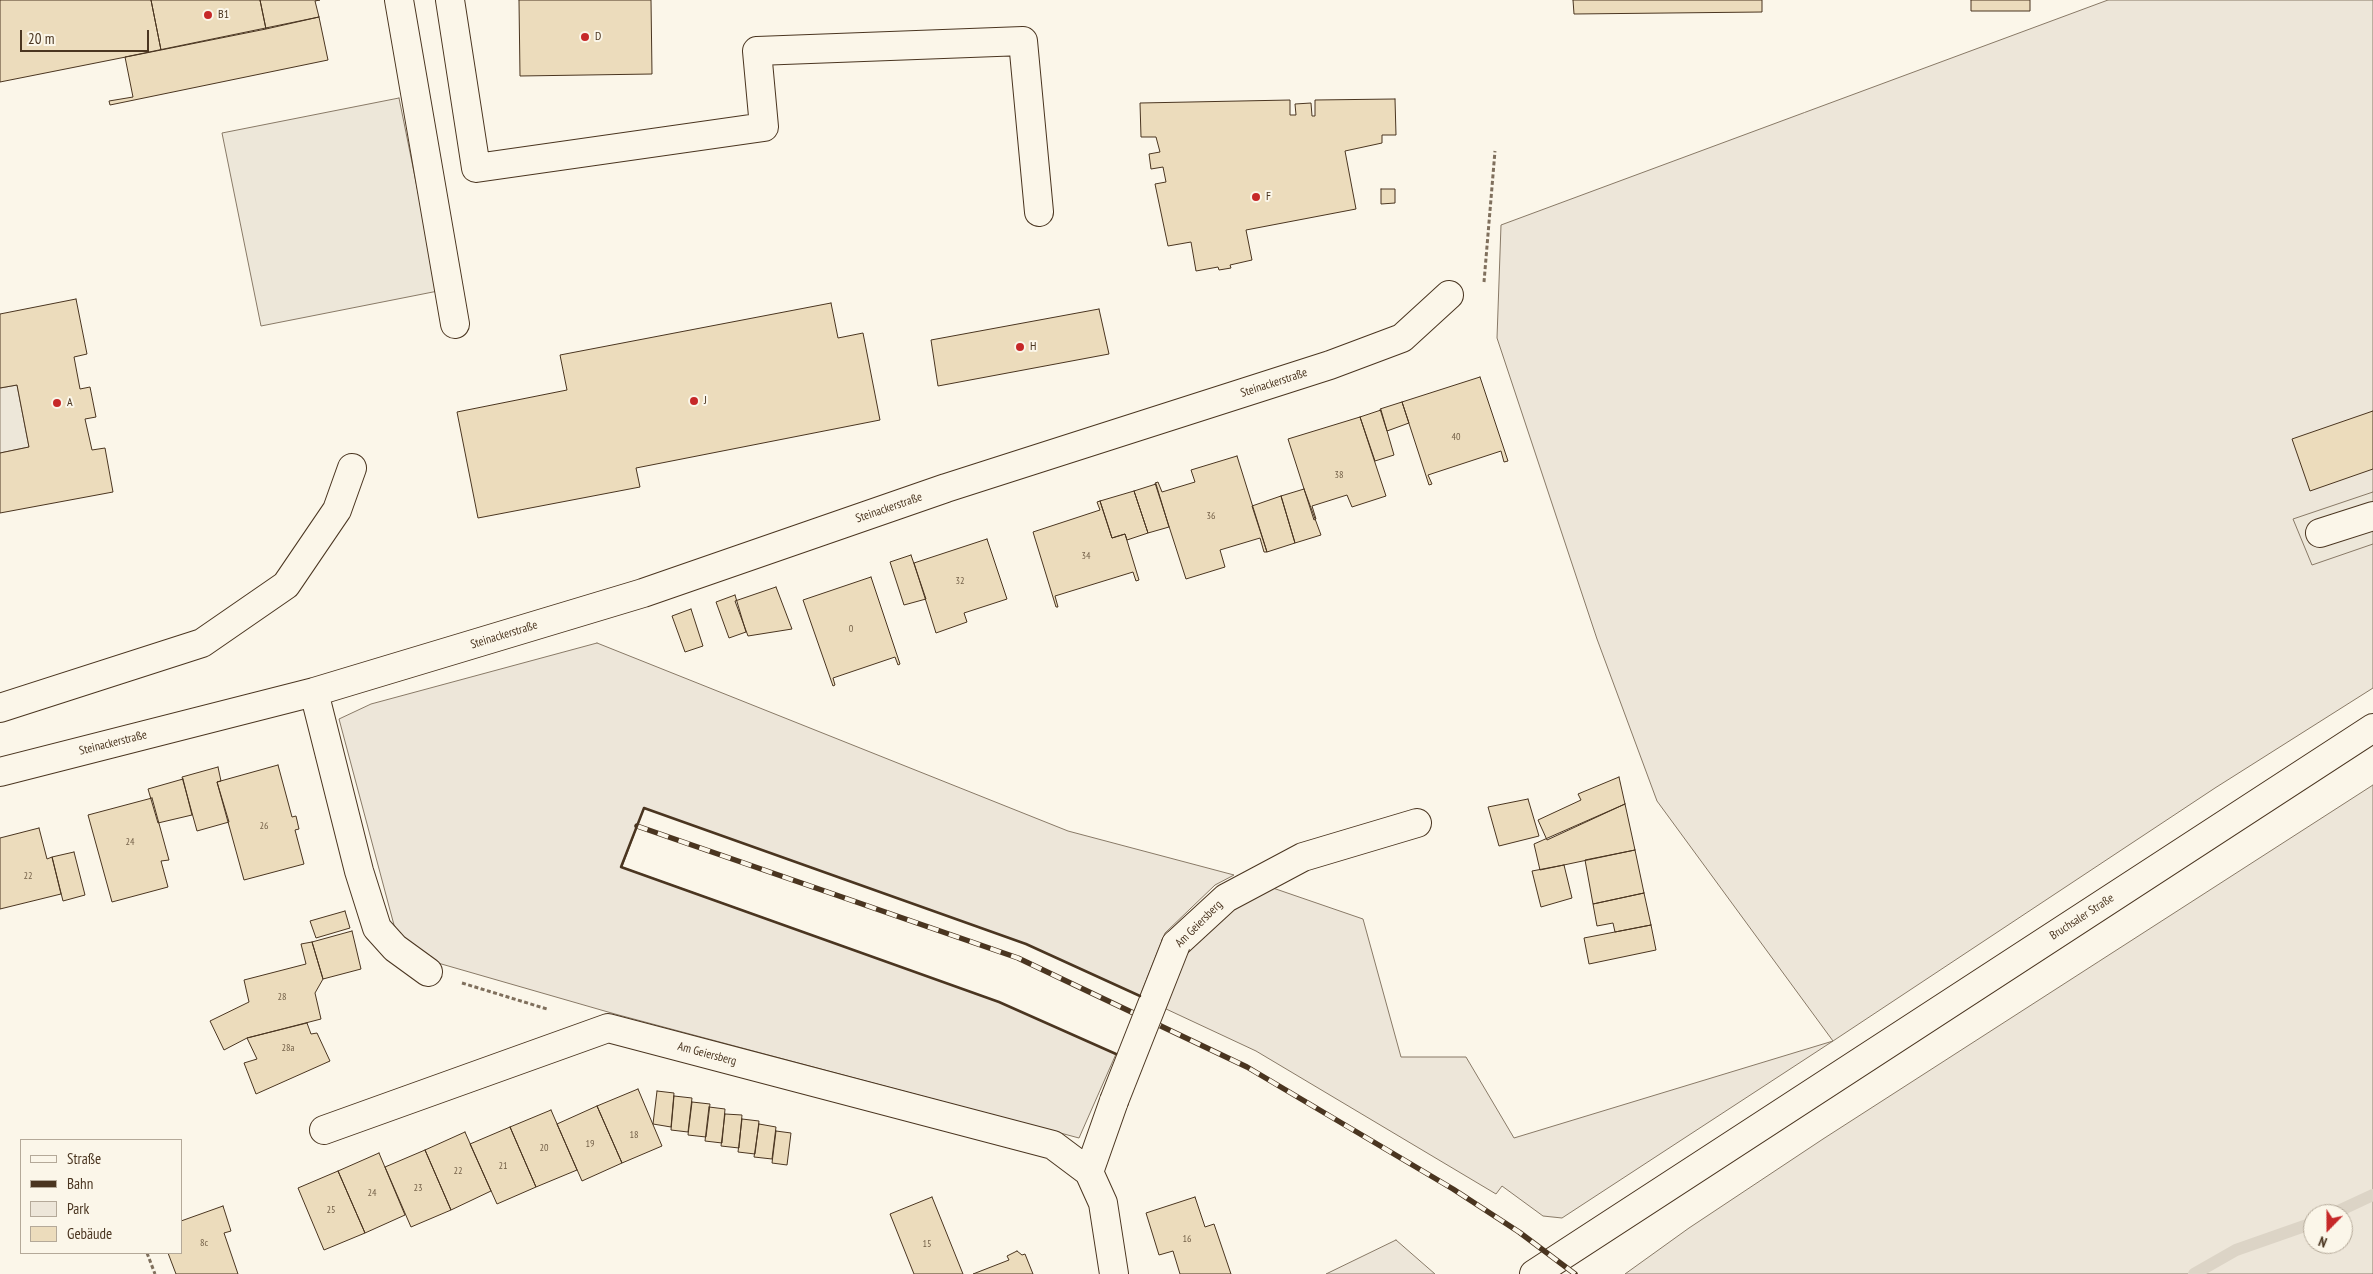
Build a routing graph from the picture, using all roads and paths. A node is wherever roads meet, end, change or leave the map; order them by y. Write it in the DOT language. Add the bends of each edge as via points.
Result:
graph roads {
  1 [pos="399,0"];
  2 [pos="450,0"];
  3 [pos="1496,151"];
  4 [pos="1039,212"];
  5 [pos="1449,295"];
  6 [pos="455,324"];
  7 [pos="352,468"];
  8 [pos="2373,516"];
  9 [pos="2320,533"];
  10 [pos="314,692"];
  11 [pos="0,708"];
  12 [pos="2373,728"];
  13 [pos="0,772"];
  14 [pos="1417,823"];
  15 [pos="428,972"];
  16 [pos="552,1011"];
  17 [pos="324,1130"];
  18 [pos="1090,1172"];
  19 [pos="147,1254"];
  20 [pos="155,1274"];
  21 [pos="1114,1274"];
  22 [pos="1534,1274"];
  1 -- 6 [label="street"];
  2 -- 4 [label="street" via="476,168 764,127 758,51 1023,41"];
  3 -- 5 [label="path" via="1484,284"];
  5 -- 10 [label="street, Steinackerstraße" via="1402,338 1330,365 946,488 643,593"];
  7 -- 11 [label="street" via="338,510 286,585 202,643"];
  8 -- 9 [label="street"];
  10 -- 13 [label="street, Steinackerstraße"];
  10 -- 15 [label="street" via="359,871 377,928 395,948"];
  12 -- 22 [label="street, Bruchsaler Straße"];
  14 -- 18 [label="street, Am Geiersberg, bridge" via="1303,857 1226,898 1176,944 1114,1101"];
  15 -- 16 [label="path"];
  17 -- 18 [label="street, Am Geiersberg" via="608,1028 1053,1146"];
  18 -- 21 [label="street" via="1103,1203"];
  19 -- 20 [label="path"];
}
